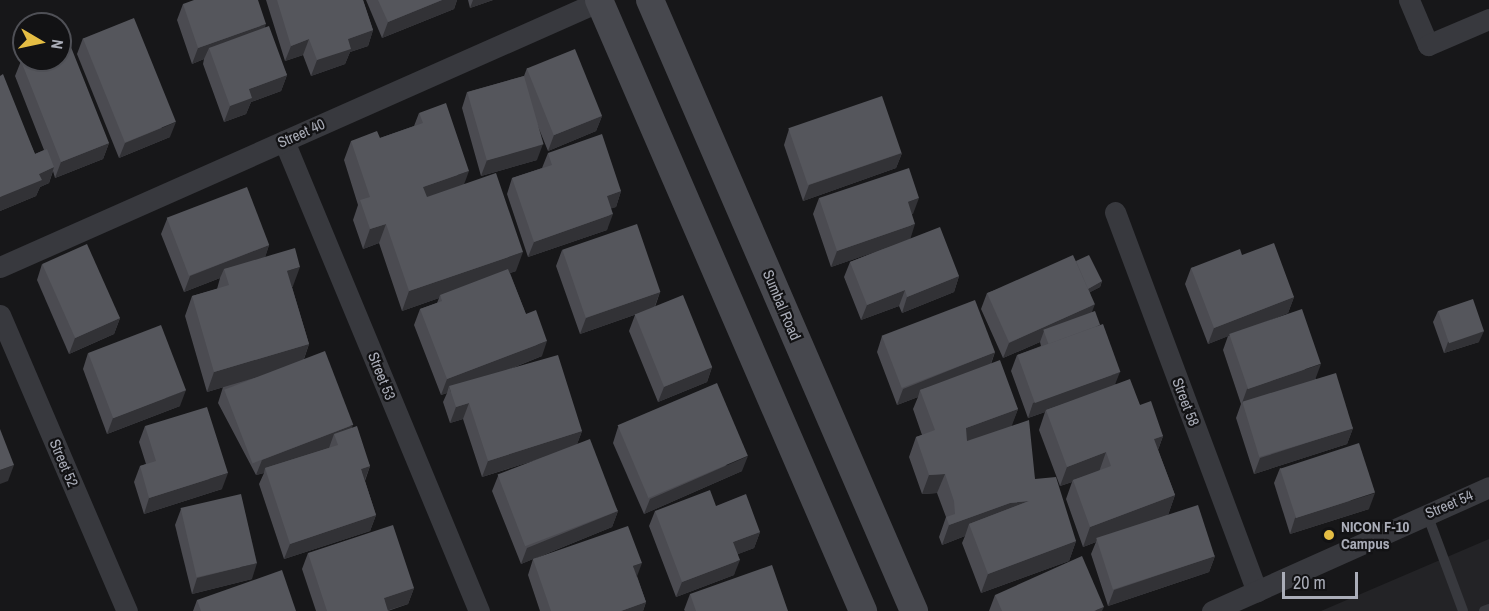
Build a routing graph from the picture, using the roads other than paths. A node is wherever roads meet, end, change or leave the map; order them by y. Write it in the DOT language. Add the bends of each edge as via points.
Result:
graph roads {
  1 [pos="600,0"];
  2 [pos="650,0"];
  3 [pos="1409,0"];
  4 [pos="1489,19"];
  5 [pos="284,141"];
  6 [pos="1115,212"];
  7 [pos="0,267"];
  8 [pos="0,315"];
  9 [pos="1489,487"];
  10 [pos="1427,513"];
  11 [pos="1257,591"];
  12 [pos="1489,609"];
  13 [pos="127,611"];
  14 [pos="479,611"];
  15 [pos="863,611"];
  16 [pos="914,611"];
  17 [pos="1212,611"];
  18 [pos="1463,611"];
  19 [pos="1484,611"];
  1 -- 5 [label="street, Street 40"];
  1 -- 15 [label="street"];
  2 -- 16 [label="street, Sumbal Road"];
  3 -- 4 [label="street" via="1428,45"];
  5 -- 7 [label="street, Street 40"];
  5 -- 14 [label="street, Street 53"];
  6 -- 11 [label="street, Street 58"];
  8 -- 13 [label="street, Street 52"];
  9 -- 10 [label="street, Street 54"];
  10 -- 11 [label="street, Street 54"];
  10 -- 18 [label="lane"];
  11 -- 17 [label="street, Street 54"];
  12 -- 19 [label="lane"];
}
